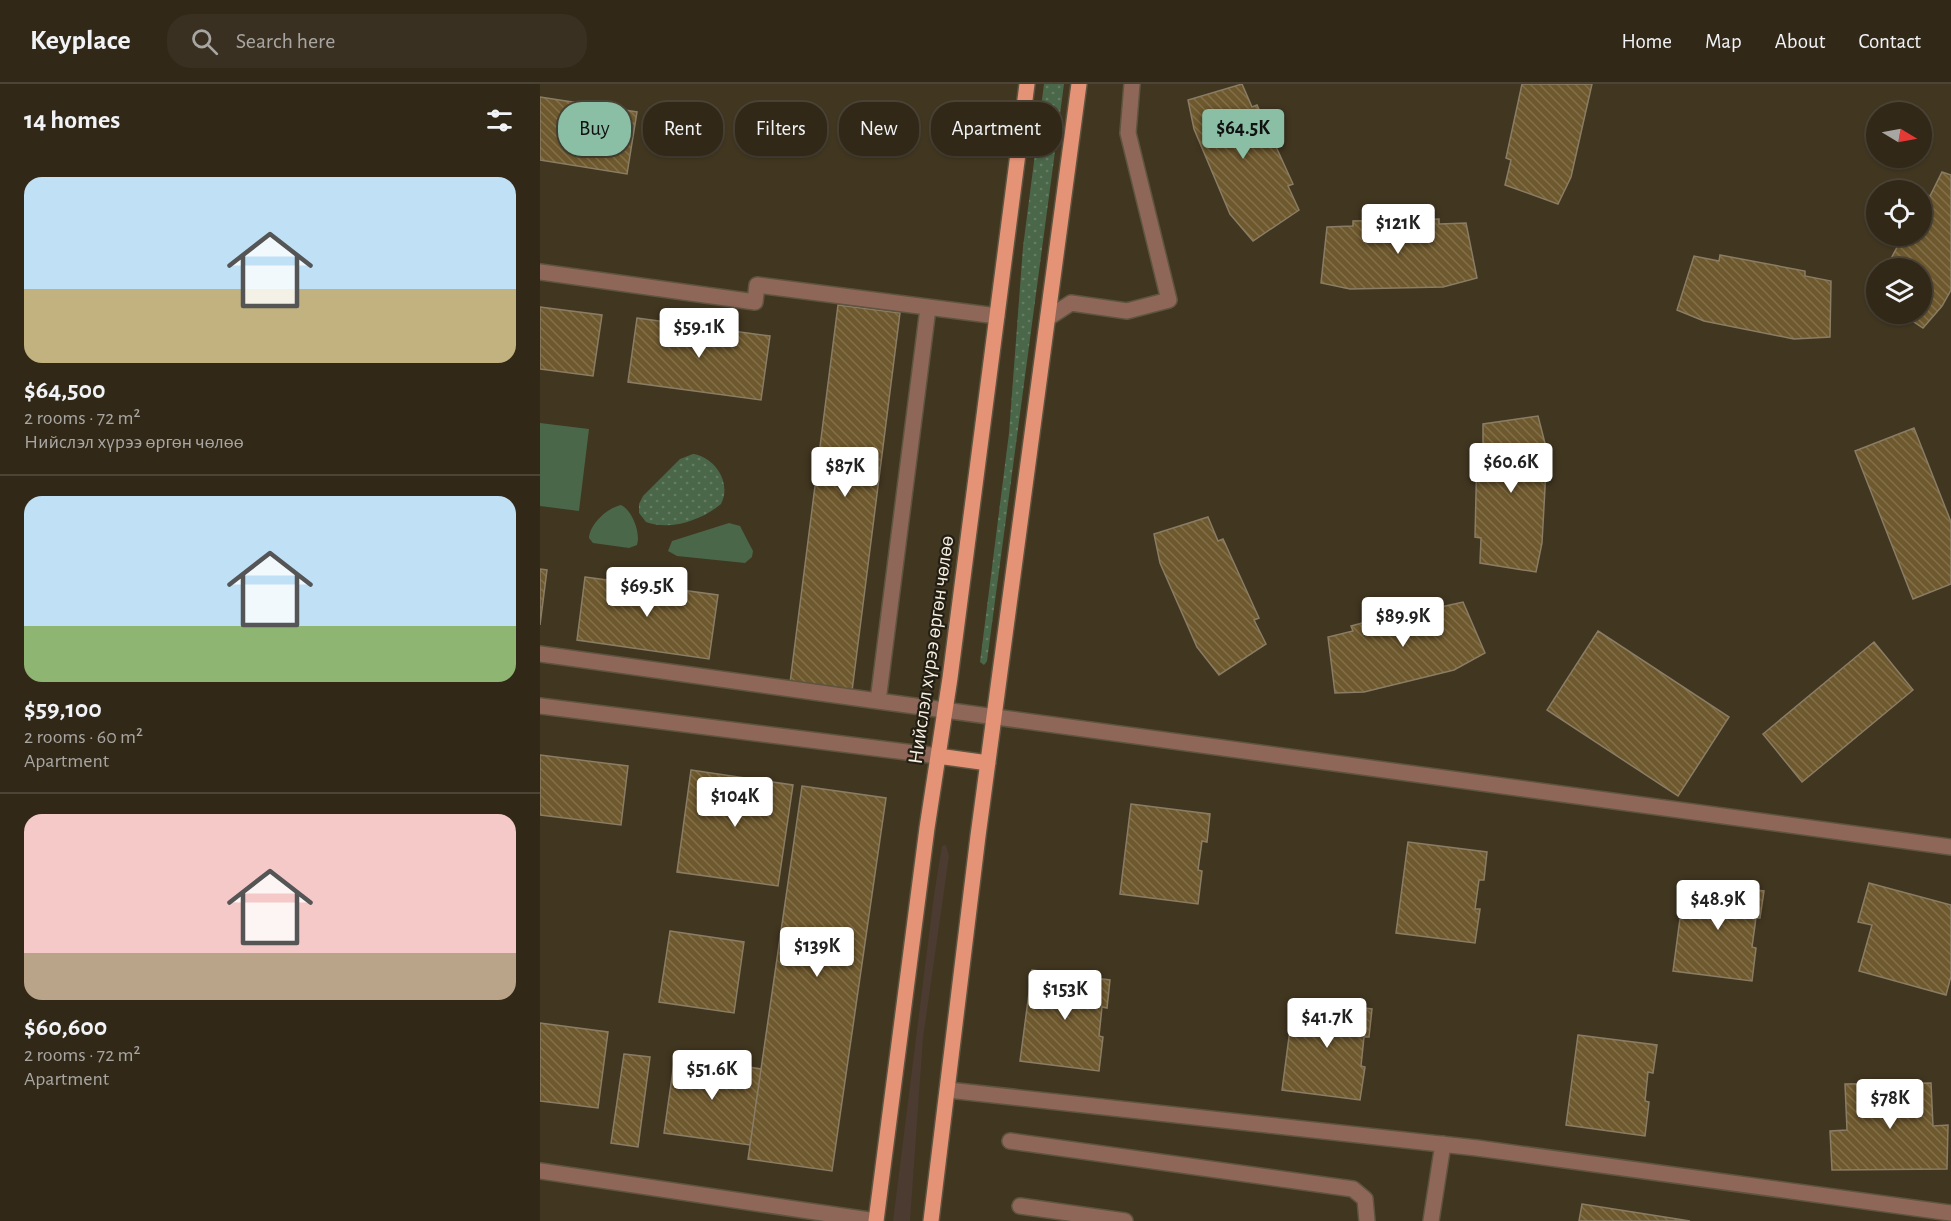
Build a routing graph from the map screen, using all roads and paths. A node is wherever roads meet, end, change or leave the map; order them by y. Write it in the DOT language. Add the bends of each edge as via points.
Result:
graph roads {
  1 [pos="1027,84"];
  2 [pos="1079,84"];
  3 [pos="1132,84"];
  4 [pos="540,272"];
  5 [pos="928,308"];
  6 [pos="997,316"];
  7 [pos="1048,318"];
  8 [pos="540,654"];
  9 [pos="878,700"];
  10 [pos="540,706"];
  11 [pos="945,710"];
  12 [pos="995,717"];
  13 [pos="938,756"];
  14 [pos="988,764"];
  15 [pos="1951,847"];
  16 [pos="948,1090"];
  17 [pos="1010,1142"];
  18 [pos="1443,1144"];
  19 [pos="540,1171"];
  20 [pos="1020,1206"];
  21 [pos="1951,1213"];
  22 [pos="1918,1215"];
  23 [pos="813,1216"];
  24 [pos="876,1221"];
  25 [pos="931,1221"];
  26 [pos="1125,1221"];
  27 [pos="1366,1221"];
  28 [pos="1431,1221"];
  1 -- 6 [label="main road, Нийслэл хүрээ өргөн чөлөө"];
  2 -- 7 [label="main road"];
  3 -- 7 [label="street" via="1128,133 1169,300 1127,311 1071,303"];
  4 -- 5 [label="street" via="755,302 757,285"];
  5 -- 6 [label="street"];
  5 -- 9 [label="street"];
  6 -- 11 [label="main road, Нийслэл хүрээ өргөн чөлөө"];
  7 -- 12 [label="main road"];
  8 -- 9 [label="street"];
  9 -- 11 [label="street"];
  10 -- 13 [label="street"];
  11 -- 12 [label="street"];
  11 -- 13 [label="main road, Нийслэл хүрээ өргөн чөлөө"];
  12 -- 14 [label="main road"];
  12 -- 15 [label="street"];
  13 -- 14 [label="main road"];
  13 -- 24 [label="main road, Нийслэл хүрээ өргөн чөлөө"];
  14 -- 16 [label="main road"];
  16 -- 18 [label="street"];
  16 -- 25 [label="main road"];
  17 -- 27 [label="street" via="1353,1189 1365,1199"];
  18 -- 22 [label="street"];
  18 -- 28 [label="street"];
  19 -- 23 [label="street"];
  20 -- 26 [label="street"];
  21 -- 22 [label="street"];
  23 -- 24 [label="street"];
}
